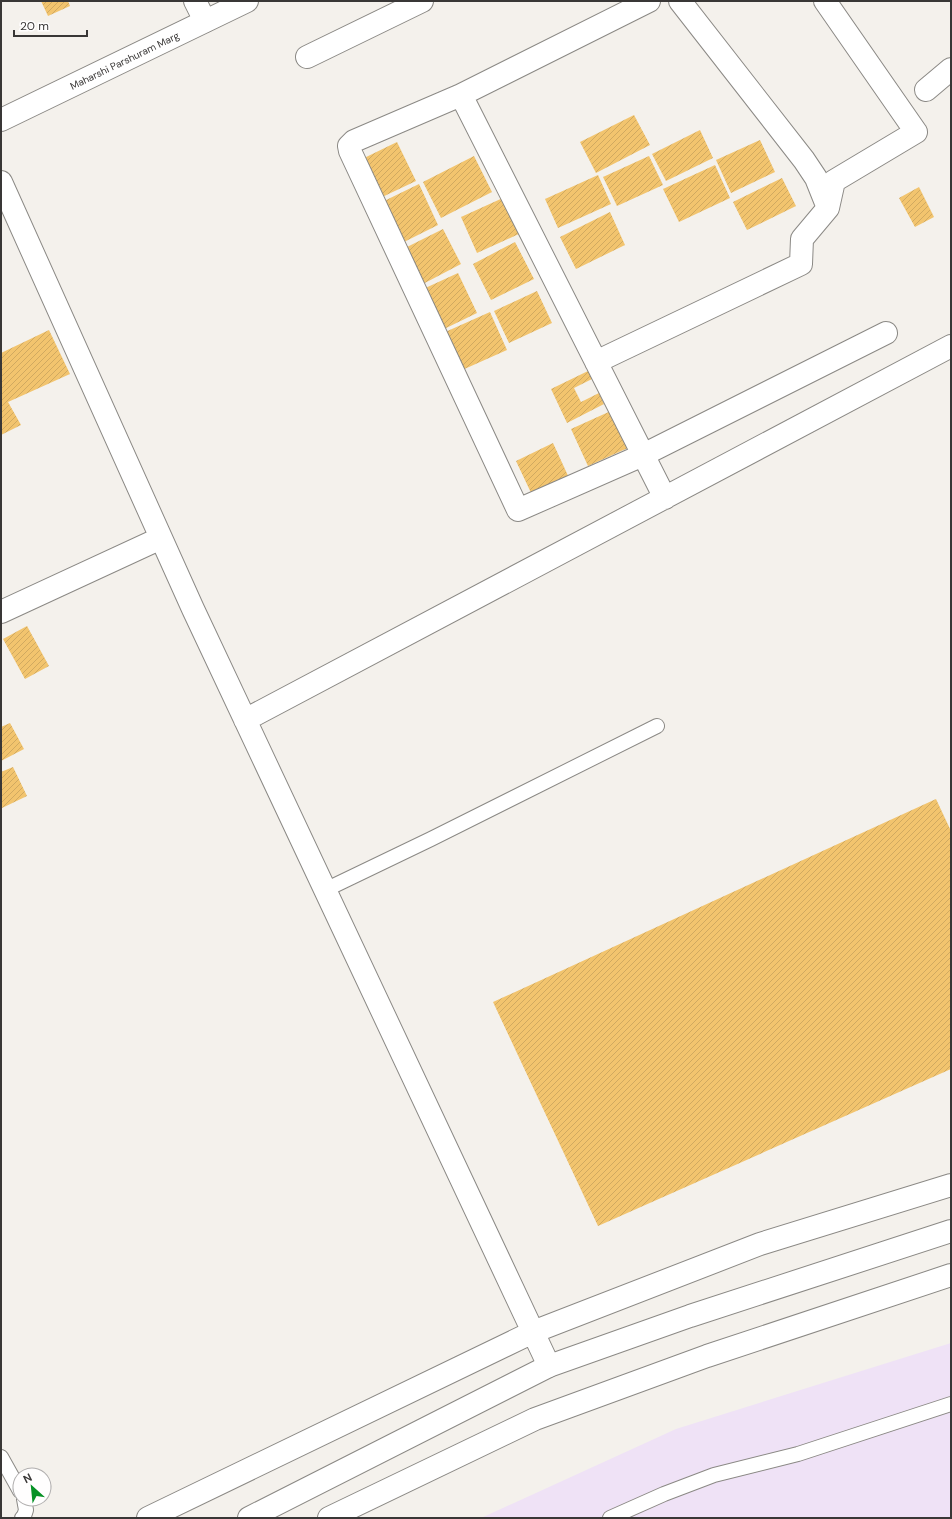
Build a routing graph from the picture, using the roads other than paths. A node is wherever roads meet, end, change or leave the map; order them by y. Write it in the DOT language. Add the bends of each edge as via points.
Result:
graph roads {
  1 [pos="195,1"];
  2 [pos="247,1"];
  3 [pos="422,1"];
  4 [pos="649,1"];
  5 [pos="680,1"];
  6 [pos="826,1"];
  7 [pos="204,21"];
  8 [pos="307,57"];
  9 [pos="951,69"];
  10 [pos="926,90"];
  11 [pos="461,95"];
  12 [pos="1,120"];
  13 [pos="1,182"];
  14 [pos="828,208"];
  15 [pos="886,332"];
  16 [pos="951,346"];
  17 [pos="596,362"];
  18 [pos="643,455"];
  19 [pos="665,498"];
  20 [pos="161,538"];
  21 [pos="1,612"];
  22 [pos="246,720"];
  23 [pos="657,726"];
  24 [pos="325,890"];
  25 [pos="951,1185"];
  26 [pos="951,1231"];
  27 [pos="951,1275"];
  28 [pos="533,1332"];
  29 [pos="549,1366"];
  30 [pos="951,1404"];
  31 [pos="1,1457"];
  32 [pos="12,1477"];
  33 [pos="25,1507"];
  34 [pos="22,1518"];
  35 [pos="148,1518"];
  36 [pos="249,1518"];
  37 [pos="329,1518"];
  38 [pos="610,1518"];
  1 -- 7 [label="street"];
  2 -- 7 [label="street, Maharshi Parshuram Marg"];
  3 -- 8 [label="street"];
  4 -- 11 [label="street"];
  5 -- 14 [label="street" via="804,160 816,178"];
  6 -- 14 [label="street" via="916,132 834,181"];
  7 -- 12 [label="street, Maharshi Parshuram Marg"];
  9 -- 10 [label="street"];
  11 -- 17 [label="street"];
  11 -- 18 [label="street" via="354,141 350,151 518,510"];
  13 -- 20 [label="street"];
  14 -- 17 [label="street" via="802,239 801,264"];
  15 -- 18 [label="street"];
  16 -- 19 [label="street"];
  17 -- 18 [label="street"];
  18 -- 19 [label="street"];
  19 -- 22 [label="street"];
  20 -- 21 [label="street"];
  20 -- 22 [label="street"];
  22 -- 24 [label="street"];
  23 -- 24 [label="lane"];
  24 -- 28 [label="street"];
  25 -- 28 [label="street" via="760,1244"];
  26 -- 29 [label="street" via="690,1316"];
  27 -- 37 [label="street" via="707,1356 535,1420"];
  28 -- 29 [label="street"];
  28 -- 35 [label="street"];
  29 -- 36 [label="street"];
  30 -- 38 [label="lane" via="798,1454 714,1475"];
  31 -- 32 [label="lane"];
  33 -- 34 [label="lane"];
}
